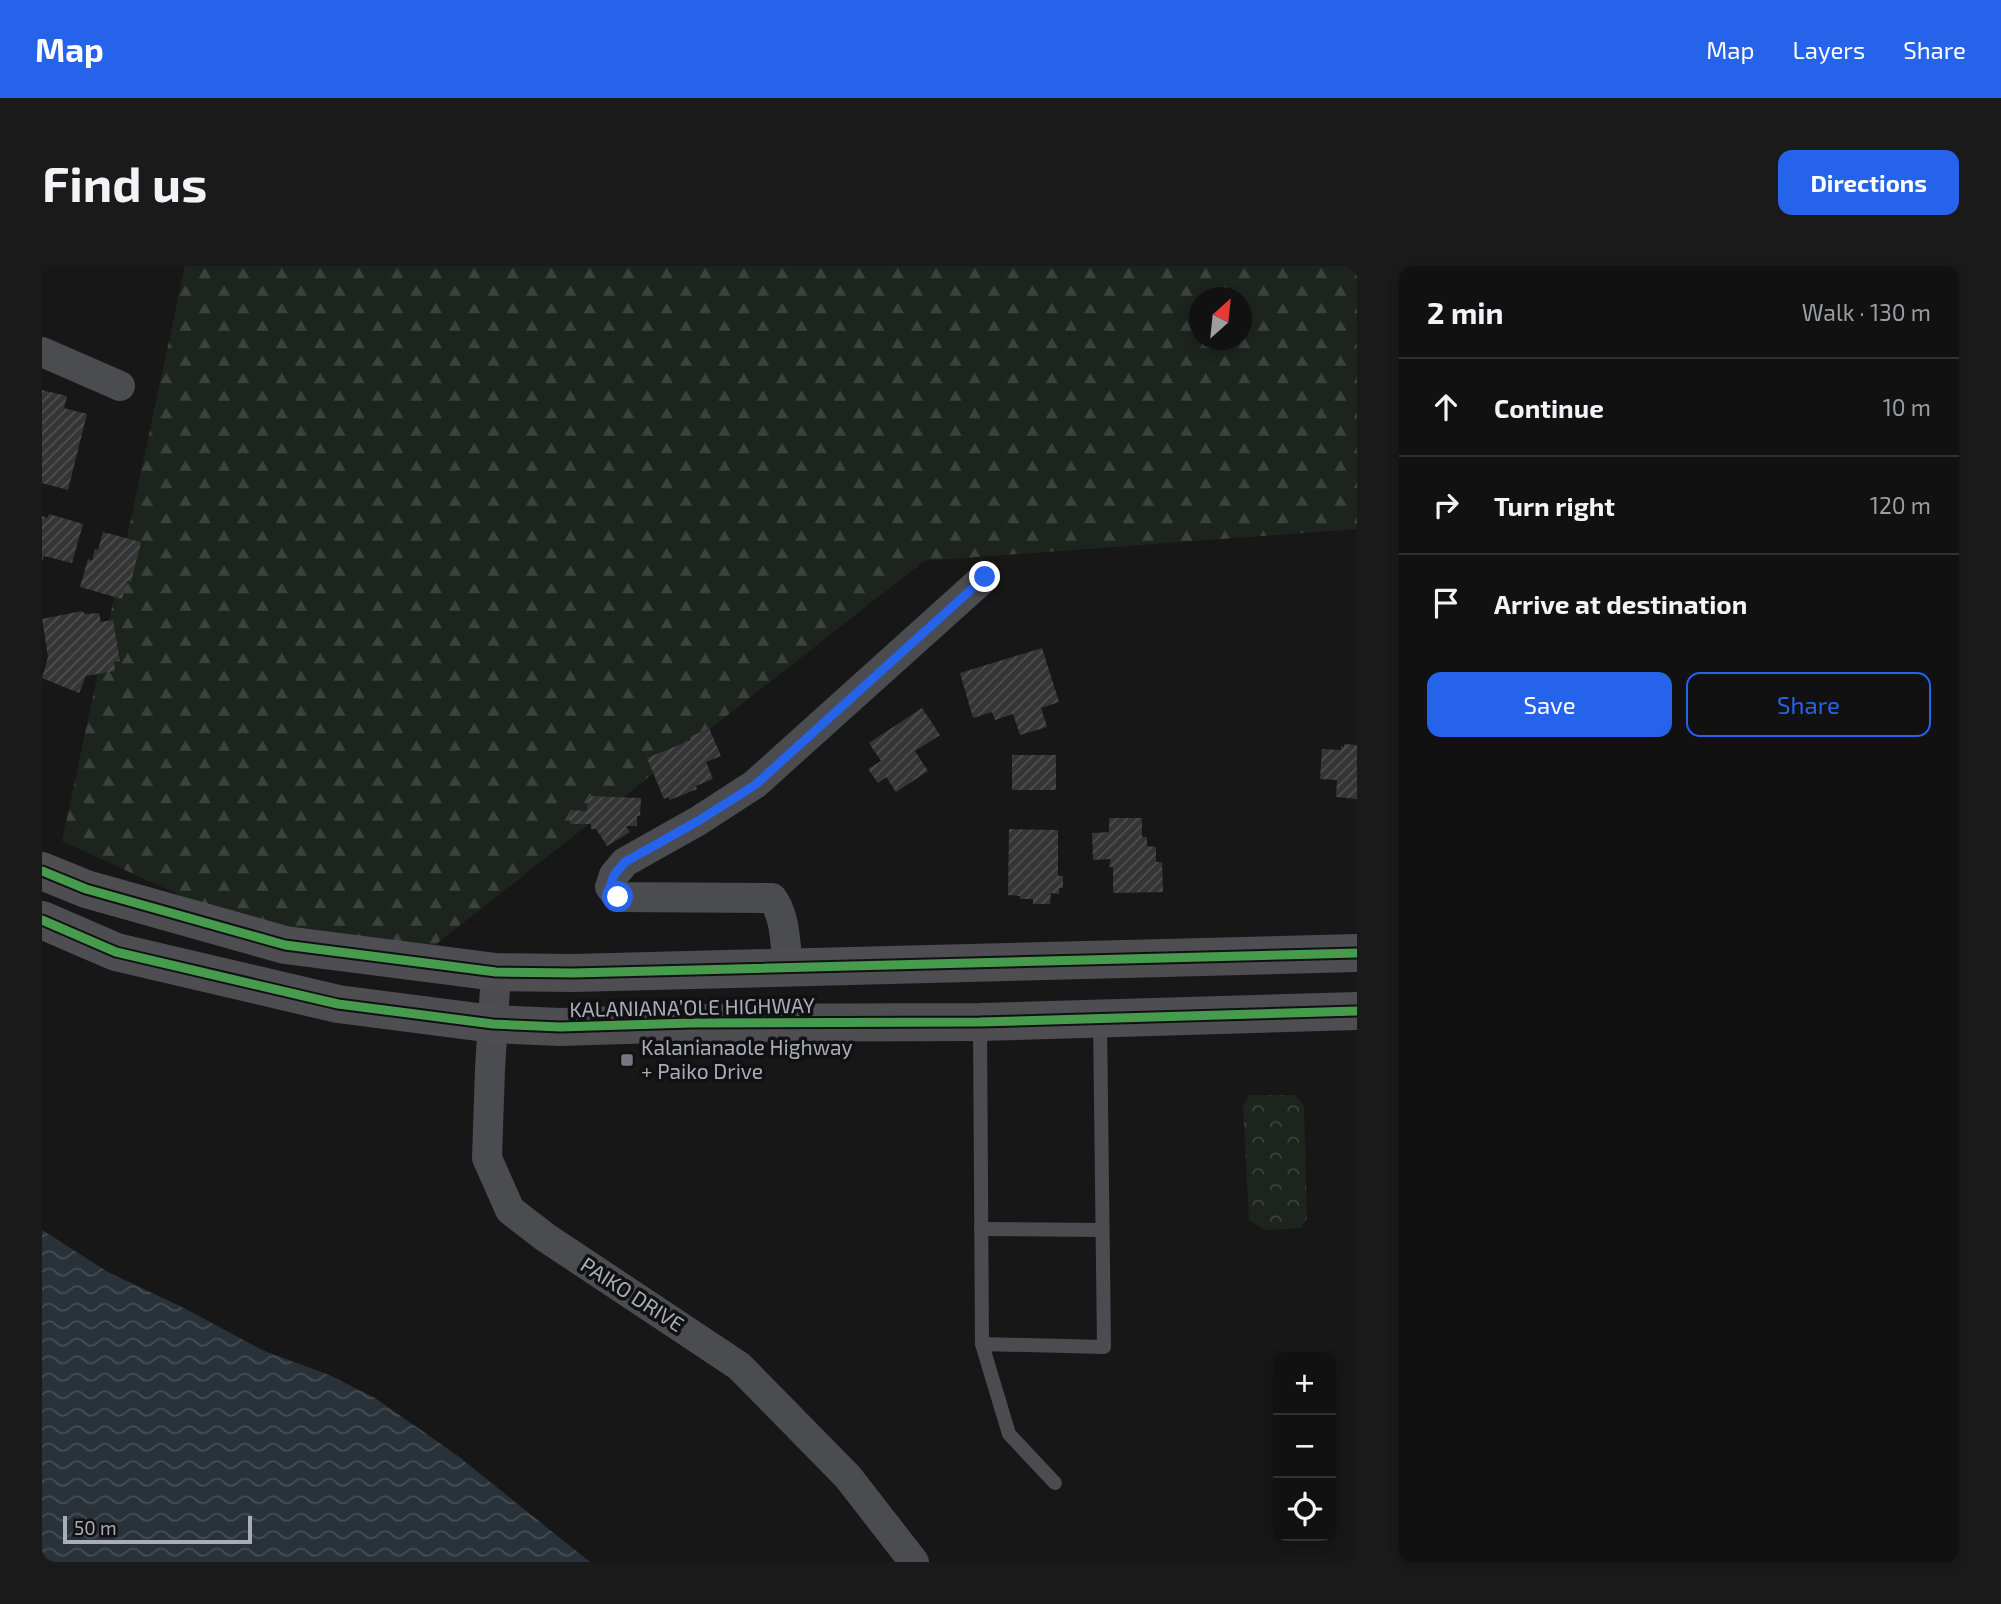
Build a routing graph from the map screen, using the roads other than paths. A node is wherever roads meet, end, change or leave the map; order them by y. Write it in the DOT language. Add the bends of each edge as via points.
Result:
graph roads {
  1 [pos="42,352"];
  2 [pos="120,386"];
  3 [pos="985,577"];
  4 [pos="42,870"];
  5 [pos="42,920"];
  6 [pos="1357,953"];
  7 [pos="788,967"];
  8 [pos="496,972"];
  9 [pos="1357,1011"];
  10 [pos="1100,1018"];
  11 [pos="980,1022"];
  12 [pos="494,1024"];
  13 [pos="981,1229"];
  14 [pos="1102,1230"];
  15 [pos="982,1344"];
  16 [pos="1055,1483"];
  17 [pos="914,1562"];
  1 -- 2 [label="street"];
  3 -- 7 [label="street" via="755,785 625,862 614,875 610,887 618,897 772,898 778,905"];
  4 -- 8 [label="highway, KALANIANA’OLE HIGHWAY" via="86,889 285,945"];
  5 -- 12 [label="highway, KALANIANA’OLE HIGHWAY" via="116,952 325,1001"];
  6 -- 7 [label="highway, KALANIANA’OLE HIGHWAY"];
  7 -- 8 [label="highway, KALANIANA’OLE HIGHWAY"];
  8 -- 12 [label="street, PAIKO DRIVE"];
  9 -- 10 [label="highway, KALANIANA’OLE HIGHWAY"];
  10 -- 11 [label="highway, KALANIANA’OLE HIGHWAY"];
  10 -- 14 [label="lane"];
  11 -- 12 [label="highway, KALANIANA’OLE HIGHWAY"];
  11 -- 13 [label="lane"];
  12 -- 17 [label="street, PAIKO DRIVE" via="488,1158 510,1209 739,1366 848,1477"];
  13 -- 14 [label="lane"];
  13 -- 15 [label="lane"];
  14 -- 15 [label="lane" via="1104,1346"];
  15 -- 16 [label="lane" via="1009,1434"];
}
